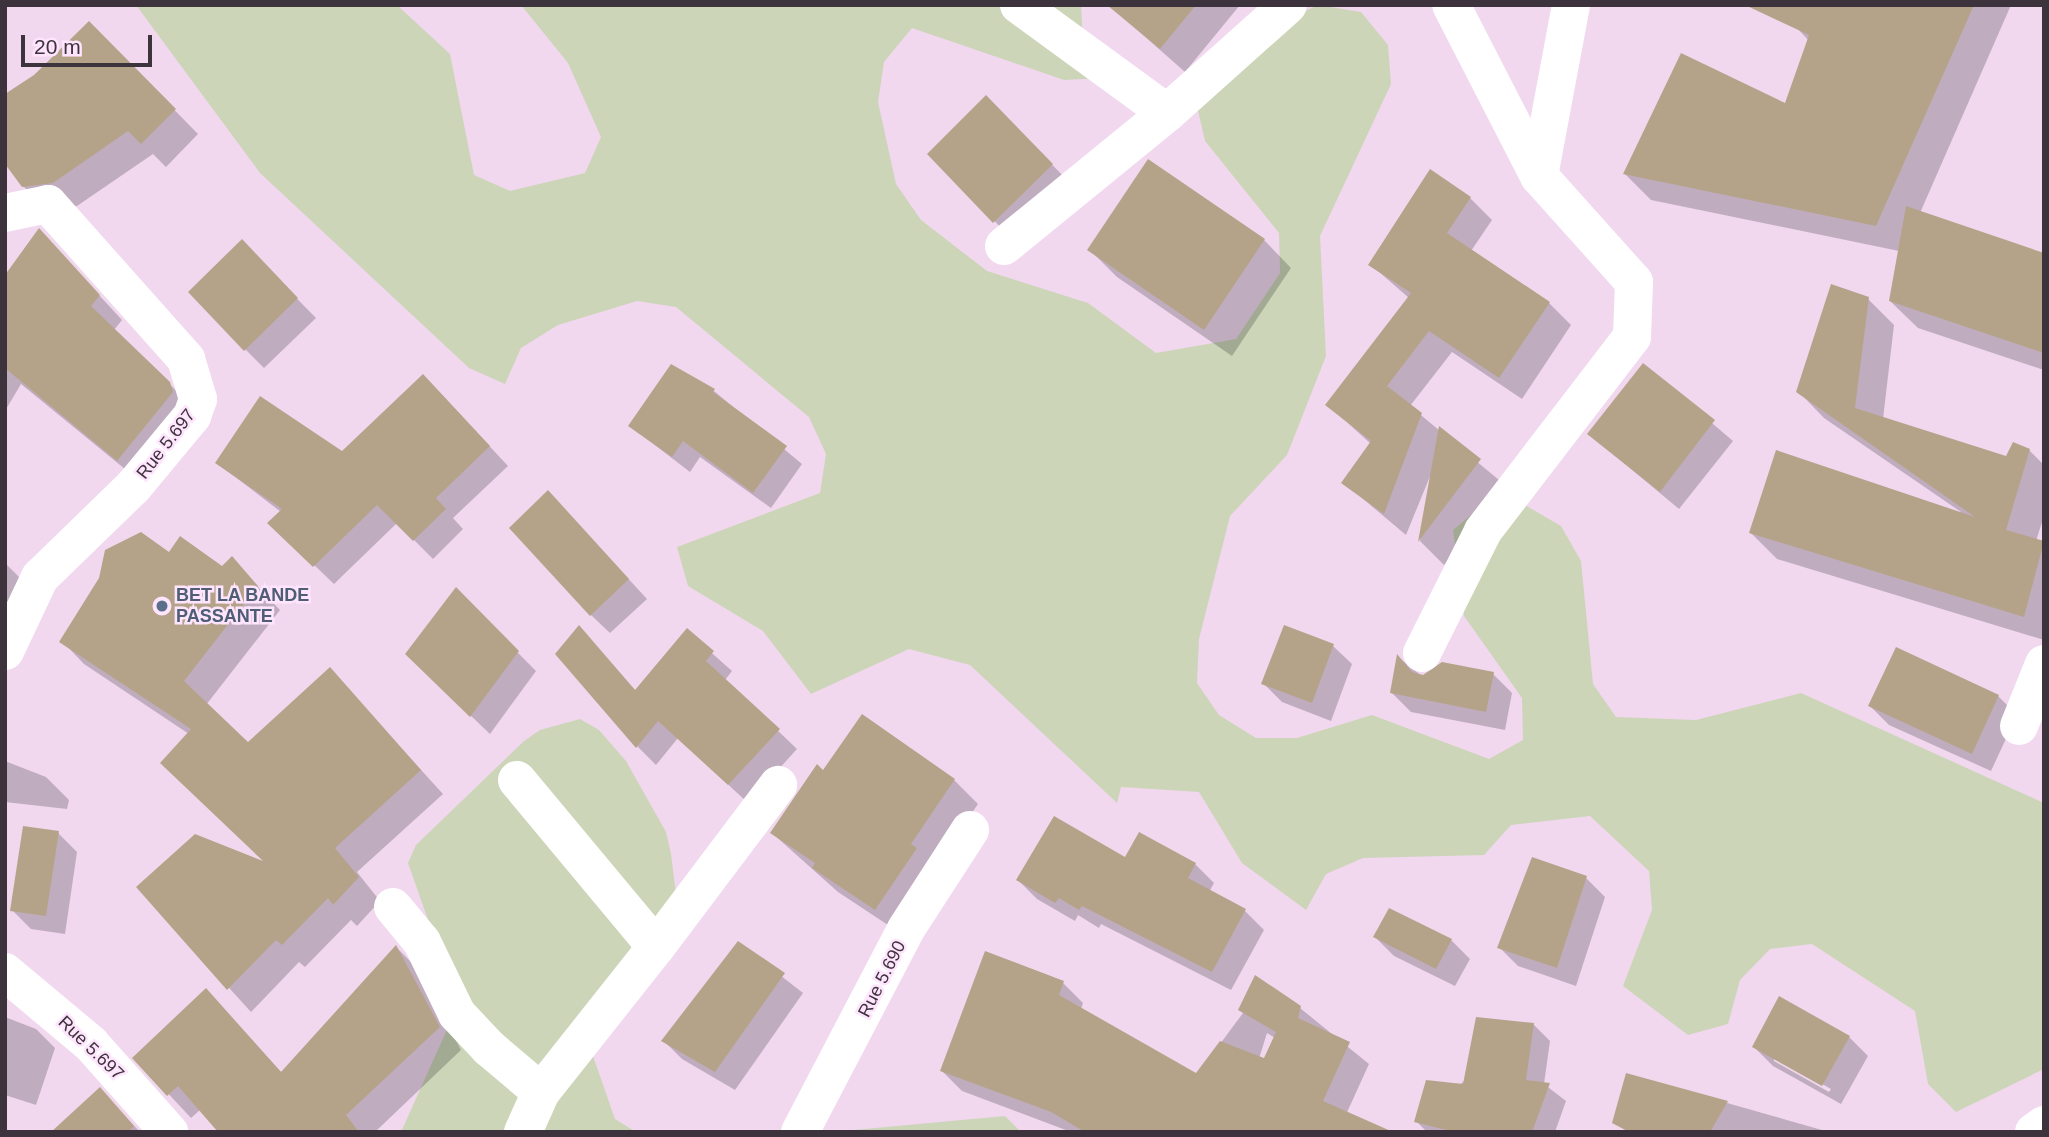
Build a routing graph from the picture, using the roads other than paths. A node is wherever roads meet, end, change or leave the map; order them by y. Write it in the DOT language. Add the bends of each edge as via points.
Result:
graph roads {
  1 [pos="1019,5"];
  2 [pos="1288,5"];
  3 [pos="1451,5"];
  4 [pos="1571,5"];
  5 [pos="1167,113"];
  6 [pos="1539,176"];
  7 [pos="5,213"];
  8 [pos="1004,246"];
  9 [pos="5,651"];
  10 [pos="1422,653"];
  11 [pos="2044,664"];
  12 [pos="2019,726"];
  13 [pos="517,780"];
  14 [pos="778,785"];
  15 [pos="970,830"];
  16 [pos="393,907"];
  17 [pos="656,947"];
  18 [pos="5,972"];
  19 [pos="541,1092"];
  20 [pos="2044,1125"];
  21 [pos="169,1132"];
  22 [pos="523,1132"];
  23 [pos="800,1132"];
  24 [pos="2034,1132"];
  1 -- 5 [label="street"];
  2 -- 5 [label="street"];
  3 -- 6 [label="street"];
  4 -- 6 [label="street"];
  5 -- 8 [label="street"];
  6 -- 10 [label="street" via="1634,282 1632,337 1483,531"];
  7 -- 9 [label="street, Rue 5.697" via="48,204 186,359 198,399 192,416 133,487 40,577"];
  11 -- 12 [label="street"];
  13 -- 17 [label="street"];
  14 -- 17 [label="street"];
  15 -- 23 [label="street, Rue 5.690" via="906,929"];
  16 -- 19 [label="street" via="422,942 457,1014"];
  17 -- 19 [label="street"];
  18 -- 21 [label="street, Rue 5.697" via="91,1044"];
  19 -- 22 [label="street"];
  20 -- 24 [label="street"];
}
